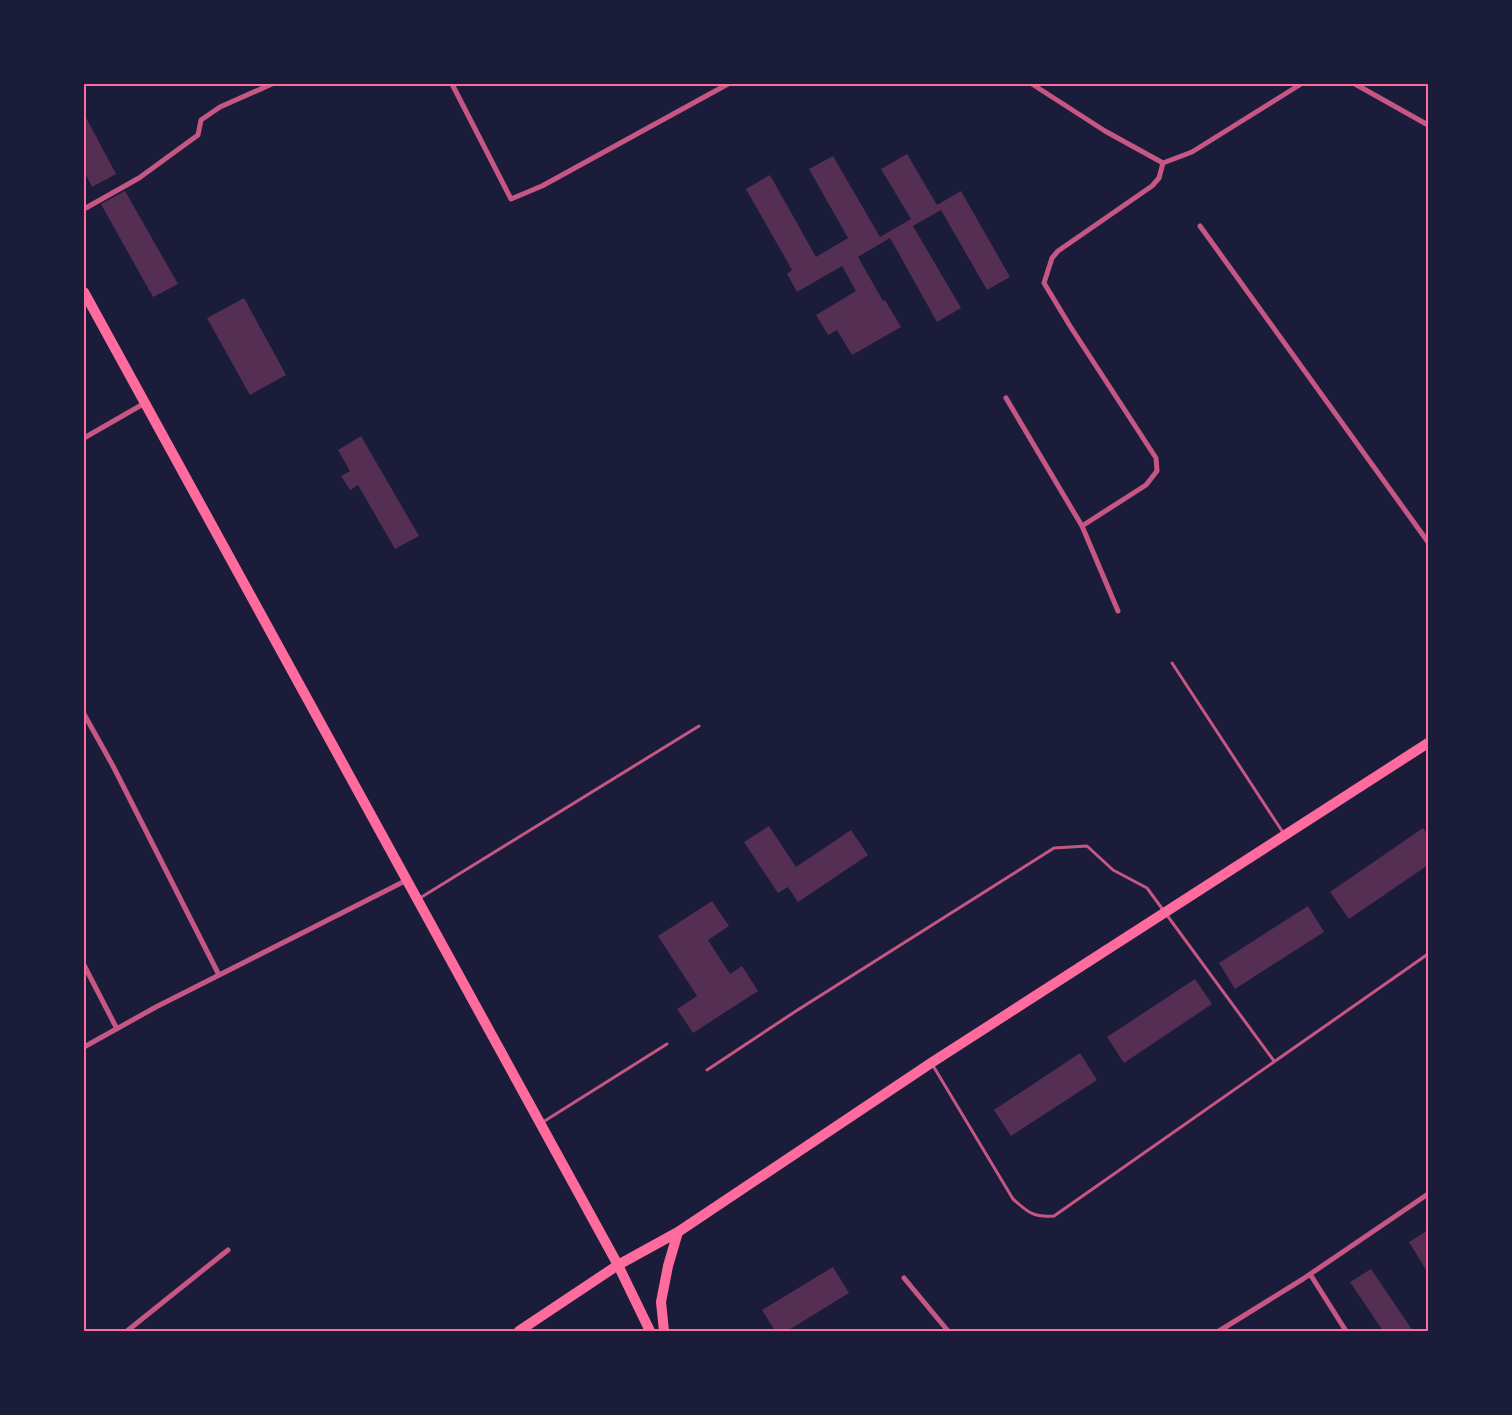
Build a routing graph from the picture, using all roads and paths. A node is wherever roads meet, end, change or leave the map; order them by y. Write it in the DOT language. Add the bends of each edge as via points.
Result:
graph roads {
  1 [pos="272,84"];
  2 [pos="452,84"];
  3 [pos="728,84"];
  4 [pos="1032,84"];
  5 [pos="1301,84"];
  6 [pos="1355,84"];
  7 [pos="1428,125"];
  8 [pos="1163,163"];
  9 [pos="84,209"];
  10 [pos="1200,226"];
  11 [pos="84,292"];
  12 [pos="1006,398"];
  13 [pos="145,403"];
  14 [pos="84,438"];
  15 [pos="1082,526"];
  16 [pos="1428,542"];
  17 [pos="1118,612"];
  18 [pos="1172,663"];
  19 [pos="84,714"];
  20 [pos="699,726"];
  21 [pos="1428,743"];
  22 [pos="1285,835"];
  23 [pos="407,880"];
  24 [pos="417,900"];
  25 [pos="1165,912"];
  26 [pos="1428,954"];
  27 [pos="84,965"];
  28 [pos="219,975"];
  29 [pos="117,1028"];
  30 [pos="667,1044"];
  31 [pos="84,1047"];
  32 [pos="1274,1061"];
  33 [pos="931,1063"];
  34 [pos="708,1070"];
  35 [pos="540,1124"];
  36 [pos="1428,1194"];
  37 [pos="678,1232"];
  38 [pos="228,1250"];
  39 [pos="618,1265"];
  40 [pos="1310,1274"];
  41 [pos="904,1278"];
  42 [pos="127,1331"];
  43 [pos="519,1331"];
  44 [pos="650,1331"];
  45 [pos="664,1331"];
  46 [pos="948,1331"];
  47 [pos="1220,1331"];
  48 [pos="1346,1331"];
  1 -- 9 [label="street" via="220,107 202,120 198,135 139,178"];
  2 -- 3 [label="street" via="511,199 542,186"];
  4 -- 8 [label="street" via="1105,131"];
  5 -- 8 [label="street" via="1192,152"];
  6 -- 7 [label="street"];
  8 -- 15 [label="street" via="1160,178 1152,186 1058,251 1052,258 1044,283 1156,458 1157,471 1146,485"];
  10 -- 16 [label="street"];
  11 -- 13 [label="main road"];
  12 -- 15 [label="street"];
  13 -- 14 [label="street"];
  13 -- 23 [label="main road"];
  15 -- 17 [label="street"];
  18 -- 22 [label="lane"];
  19 -- 28 [label="street"];
  20 -- 24 [label="lane"];
  21 -- 22 [label="main road"];
  22 -- 25 [label="main road"];
  23 -- 24 [label="main road"];
  23 -- 28 [label="street"];
  24 -- 35 [label="main road"];
  25 -- 32 [label="lane"];
  25 -- 33 [label="main road"];
  25 -- 34 [label="lane" via="1147,888 1113,870 1087,846 1054,848"];
  26 -- 32 [label="lane"];
  27 -- 29 [label="street"];
  28 -- 29 [label="street"];
  29 -- 31 [label="street"];
  30 -- 35 [label="lane"];
  32 -- 33 [label="lane" via="1054,1216 1042,1217 1030,1214 1014,1199"];
  33 -- 37 [label="main road"];
  35 -- 39 [label="main road"];
  36 -- 40 [label="street"];
  37 -- 39 [label="main road"];
  37 -- 45 [label="main road" via="661,1302"];
  38 -- 42 [label="street"];
  39 -- 43 [label="main road"];
  39 -- 44 [label="main road"];
  40 -- 47 [label="street"];
  40 -- 48 [label="street"];
  41 -- 46 [label="street"];
}
